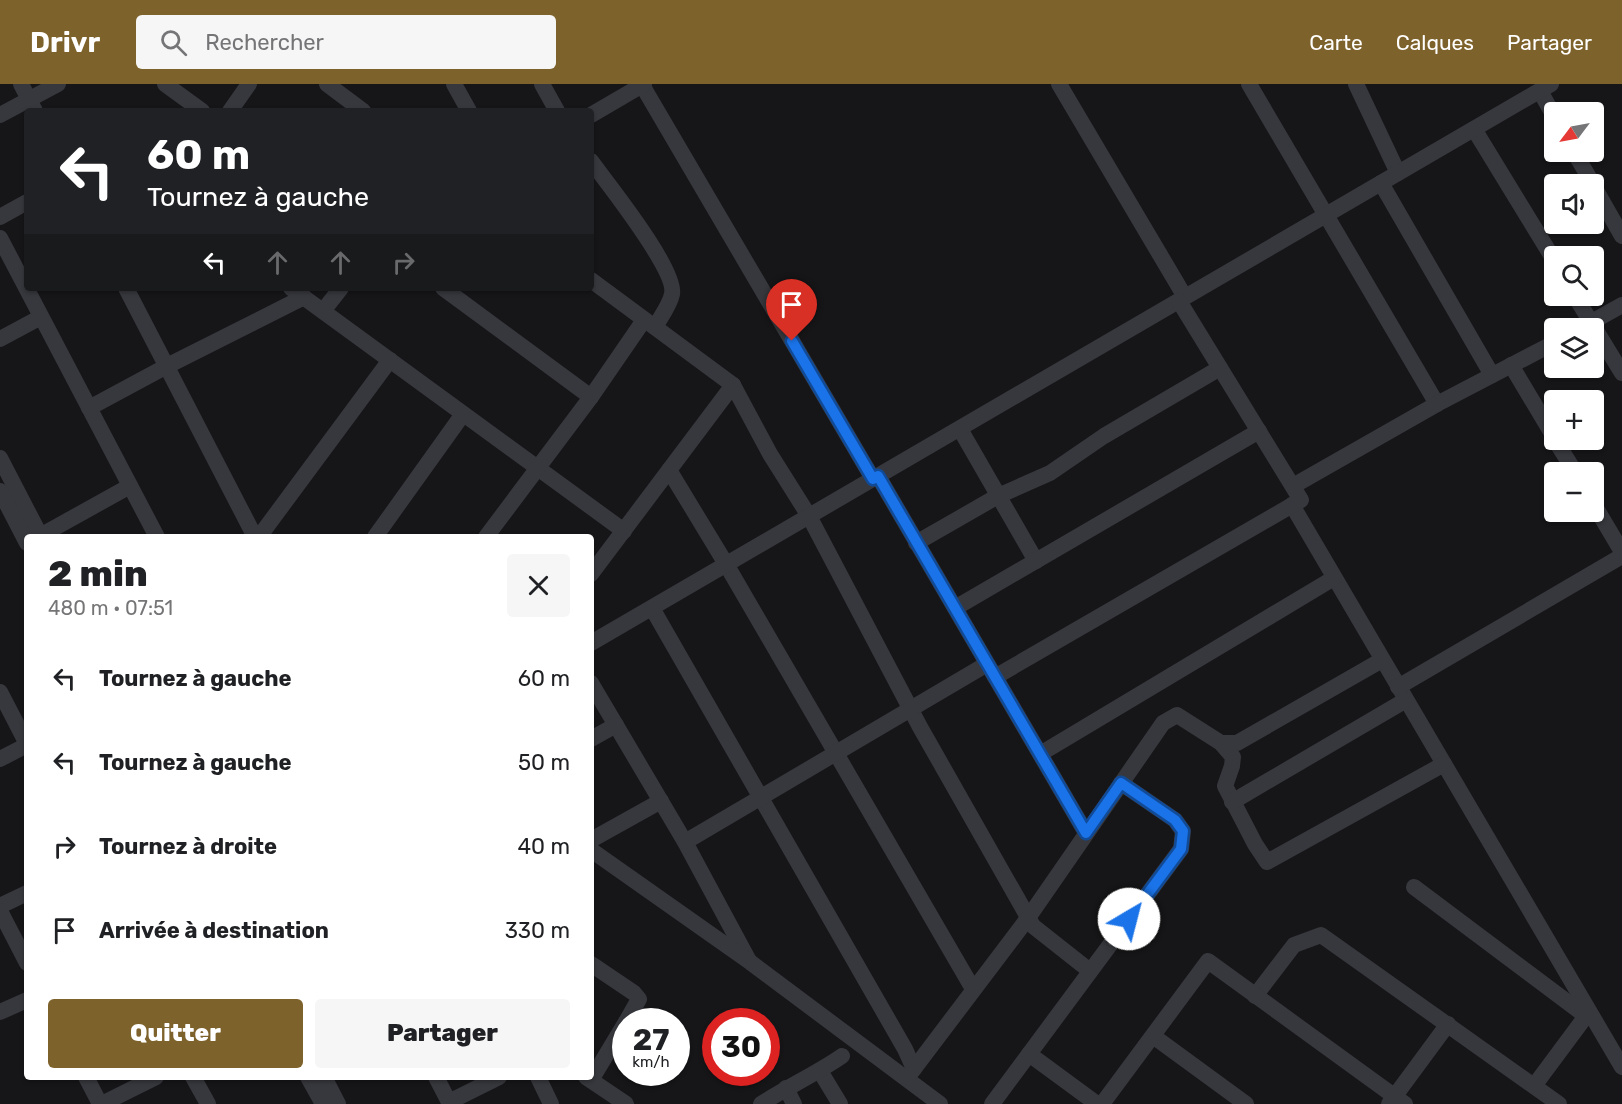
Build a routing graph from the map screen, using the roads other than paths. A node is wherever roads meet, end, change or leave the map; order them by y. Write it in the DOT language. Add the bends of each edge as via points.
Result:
graph roads {
  1 [pos="21,84"];
  2 [pos="58,84"];
  3 [pos="165,84"];
  4 [pos="249,84"];
  5 [pos="327,84"];
  6 [pos="454,84"];
  7 [pos="542,84"];
  8 [pos="643,84"];
  9 [pos="1059,84"];
  10 [pos="1249,84"];
  11 [pos="1356,84"];
  12 [pos="1545,87"];
  13 [pos="1550,102"];
  14 [pos="32,105"];
  15 [pos="198,108"];
  16 [pos="232,108"];
  17 [pos="359,108"];
  18 [pos="467,108"];
  19 [pos="555,108"];
  20 [pos="594,113"];
  21 [pos="0,115"];
  22 [pos="1474,129"];
  23 [pos="594,165"];
  24 [pos="1398,173"];
  25 [pos="1381,183"];
  26 [pos="24,204"];
  27 [pos="1604,204"];
  28 [pos="1326,215"];
  29 [pos="0,217"];
  30 [pos="1622,236"];
  31 [pos="0,238"];
  32 [pos="1545,246"];
  33 [pos="594,282"];
  34 [pos="24,284"];
  35 [pos="28,291"];
  36 [pos="128,291"];
  37 [pos="338,291"];
  38 [pos="447,291"];
  39 [pos="298,292"];
  40 [pos="1182,299"];
  41 [pos="1622,305"];
  42 [pos="323,311"];
  43 [pos="41,317"];
  44 [pos="1600,318"];
  45 [pos="650,323"];
  46 [pos="0,339"];
  47 [pos="1544,348"];
  48 [pos="1604,350"];
  49 [pos="390,360"];
  50 [pos="1511,365"];
  51 [pos="167,366"];
  52 [pos="1220,368"];
  53 [pos="1622,373"];
  54 [pos="1492,375"];
  55 [pos="733,385"];
  56 [pos="591,397"];
  57 [pos="1437,404"];
  58 [pos="89,408"];
  59 [pos="463,414"];
  60 [pos="1544,420"];
  61 [pos="960,429"];
  62 [pos="1259,431"];
  63 [pos="0,458"];
  64 [pos="538,468"];
  65 [pos="669,470"];
  66 [pos="875,478"];
  67 [pos="130,486"];
  68 [pos="1293,486"];
  69 [pos="0,491"];
  70 [pos="998,496"];
  71 [pos="1292,506"];
  72 [pos="809,516"];
  73 [pos="1604,522"];
  74 [pos="624,531"];
  75 [pos="33,534"];
  76 [pos="34,534"];
  77 [pos="43,534"];
  78 [pos="154,534"];
  79 [pos="255,534"];
  80 [pos="259,534"];
  81 [pos="377,534"];
  82 [pos="488,534"];
  83 [pos="916,543"];
  84 [pos="1622,554"];
  85 [pos="1036,561"];
  86 [pos="726,564"];
  87 [pos="594,570"];
  88 [pos="1334,578"];
  89 [pos="652,608"];
  90 [pos="955,608"];
  91 [pos="594,642"];
  92 [pos="1382,660"];
  93 [pos="991,670"];
  94 [pos="594,688"];
  95 [pos="0,692"];
  96 [pos="1402,693"];
  97 [pos="911,709"];
  98 [pos="616,725"];
  99 [pos="594,737"];
  100 [pos="24,738"];
  101 [pos="1221,743"];
  102 [pos="24,746"];
  103 [pos="835,753"];
  104 [pos="1040,754"];
  105 [pos="0,759"];
  106 [pos="1444,764"];
  107 [pos="1121,783"];
  108 [pos="761,797"];
  109 [pos="661,801"];
  110 [pos="1232,802"];
  111 [pos="1086,833"];
  112 [pos="594,838"];
  113 [pos="685,842"];
  114 [pos="594,852"];
  115 [pos="1414,887"];
  116 [pos="24,894"];
  117 [pos="0,906"];
  118 [pos="0,911"];
  119 [pos="1028,918"];
  120 [pos="24,957"];
  121 [pos="750,962"];
  122 [pos="594,966"];
  123 [pos="1090,971"];
  124 [pos="973,988"];
  125 [pos="1255,996"];
  126 [pos="24,1001"];
  127 [pos="634,1008"];
  128 [pos="0,1012"];
  129 [pos="1448,1024"];
  130 [pos="1153,1036"];
  131 [pos="612,1043"];
  132 [pos="1029,1054"];
  133 [pos="842,1056"];
  134 [pos="1622,1067"];
  135 [pos="594,1070"];
  136 [pos="820,1071"];
  137 [pos="910,1074"];
  138 [pos="88,1080"];
  139 [pos="150,1080"];
  140 [pos="195,1080"];
  141 [pos="310,1080"];
  142 [pos="326,1080"];
  143 [pos="438,1080"];
  144 [pos="493,1080"];
  145 [pos="539,1080"];
  146 [pos="590,1080"];
  147 [pos="1534,1086"];
  148 [pos="786,1088"];
  149 [pos="1396,1102"];
  150 [pos="450,1103"];
  151 [pos="101,1104"];
  152 [pos="208,1104"];
  153 [pos="323,1104"];
  154 [pos="338,1104"];
  155 [pos="551,1104"];
  156 [pos="626,1104"];
  157 [pos="761,1104"];
  158 [pos="794,1104"];
  159 [pos="840,1104"];
  160 [pos="940,1104"];
  161 [pos="992,1104"];
  162 [pos="1097,1104"];
  163 [pos="1102,1104"];
  164 [pos="1246,1104"];
  165 [pos="1559,1104"];
  1 -- 14 [label="street"];
  2 -- 14 [label="street"];
  3 -- 15 [label="street"];
  4 -- 16 [label="street"];
  5 -- 17 [label="street"];
  6 -- 18 [label="street"];
  7 -- 19 [label="street"];
  8 -- 20 [label="street"];
  8 -- 66 [label="street"];
  9 -- 40 [label="street"];
  10 -- 28 [label="street"];
  11 -- 24 [label="street"];
  12 -- 13 [label="street"];
  12 -- 22 [label="street"];
  14 -- 21 [label="street"];
  22 -- 24 [label="street"];
  22 -- 32 [label="street"];
  23 -- 45 [label="street" via="637,223 671,280 672,294"];
  24 -- 25 [label="street"];
  25 -- 28 [label="street"];
  25 -- 54 [label="street"];
  26 -- 29 [label="street"];
  27 -- 30 [label="street"];
  28 -- 40 [label="street"];
  28 -- 57 [label="street"];
  31 -- 34 [label="street"];
  33 -- 45 [label="street"];
  35 -- 43 [label="street"];
  36 -- 51 [label="street"];
  37 -- 42 [label="street"];
  38 -- 56 [label="street"];
  39 -- 42 [label="street"];
  39 -- 51 [label="street"];
  40 -- 52 [label="street"];
  40 -- 61 [label="street"];
  41 -- 44 [label="street"];
  42 -- 49 [label="street"];
  43 -- 46 [label="street"];
  43 -- 58 [label="street"];
  45 -- 55 [label="street"];
  45 -- 56 [label="street"];
  47 -- 50 [label="street"];
  48 -- 53 [label="street"];
  49 -- 59 [label="street"];
  49 -- 80 [label="street"];
  50 -- 54 [label="street"];
  50 -- 60 [label="street"];
  51 -- 58 [label="street"];
  51 -- 79 [label="street"];
  52 -- 62 [label="street"];
  52 -- 70 [label="street" via="1104,436 1050,473"];
  54 -- 57 [label="street"];
  55 -- 65 [label="street"];
  55 -- 72 [label="street"];
  56 -- 64 [label="street"];
  57 -- 68 [label="street"];
  58 -- 67 [label="street"];
  59 -- 64 [label="street"];
  59 -- 81 [label="street"];
  61 -- 66 [label="street"];
  61 -- 70 [label="street"];
  62 -- 68 [label="street"];
  62 -- 85 [label="street"];
  63 -- 76 [label="street"];
  64 -- 74 [label="street"];
  64 -- 82 [label="street"];
  65 -- 74 [label="street"];
  65 -- 86 [label="street"];
  66 -- 72 [label="street"];
  66 -- 83 [label="street"];
  67 -- 77 [label="street"];
  67 -- 78 [label="street"];
  68 -- 71 [label="street" via="1301,500"];
  69 -- 75 [label="street"];
  70 -- 83 [label="street"];
  70 -- 85 [label="street"];
  71 -- 88 [label="street"];
  71 -- 93 [label="street"];
  72 -- 86 [label="street"];
  72 -- 97 [label="street"];
  73 -- 84 [label="street"];
  74 -- 87 [label="street"];
  83 -- 90 [label="street"];
  84 -- 96 [label="street"];
  85 -- 90 [label="street"];
  86 -- 89 [label="street"];
  86 -- 103 [label="street"];
  88 -- 92 [label="street"];
  88 -- 104 [label="street"];
  89 -- 91 [label="street"];
  89 -- 108 [label="street"];
  90 -- 93 [label="street"];
  92 -- 96 [label="street"];
  92 -- 101 [label="street" via="1237,742"];
  93 -- 97 [label="street"];
  93 -- 104 [label="street"];
  94 -- 98 [label="street"];
  95 -- 100 [label="street"];
  96 -- 106 [label="street"];
  96 -- 110 [label="street"];
  97 -- 103 [label="street"];
  97 -- 119 [label="street"];
  98 -- 99 [label="street"];
  98 -- 109 [label="street"];
  101 -- 107 [label="street" via="1177,715 1163,723"];
  101 -- 110 [label="street" via="1233,757 1225,786"];
  102 -- 105 [label="street"];
  103 -- 108 [label="street"];
  103 -- 124 [label="street"];
  104 -- 111 [label="street"];
  106 -- 110 [label="street" via="1268,862"];
  106 -- 134 [label="street"];
  107 -- 111 [label="street"];
  107 -- 123 [label="street" via="1175,820 1183,831 1181,849"];
  108 -- 113 [label="street"];
  108 -- 137 [label="street" via="905,1049"];
  109 -- 112 [label="street"];
  109 -- 113 [label="street"];
  111 -- 119 [label="street"];
  113 -- 121 [label="street"];
  114 -- 121 [label="street"];
  115 -- 147 [label="street" via="1586,1016"];
  116 -- 117 [label="street"];
  118 -- 120 [label="street"];
  119 -- 123 [label="street" via="1032,926"];
  119 -- 124 [label="street"];
  121 -- 137 [label="street"];
  122 -- 127 [label="street" via="634,993 639,999"];
  123 -- 132 [label="street"];
  124 -- 137 [label="street"];
  125 -- 129 [label="street" via="1294,945 1321,934"];
  125 -- 130 [label="street" via="1208,961"];
  125 -- 149 [label="street"];
  126 -- 128 [label="street"];
  129 -- 147 [label="street"];
  129 -- 149 [label="street"];
  130 -- 163 [label="street"];
  130 -- 164 [label="street"];
  131 -- 135 [label="street"];
  132 -- 161 [label="street"];
  132 -- 162 [label="street"];
  133 -- 136 [label="street"];
  136 -- 148 [label="street"];
  136 -- 159 [label="street"];
  137 -- 160 [label="street"];
  138 -- 151 [label="street"];
  139 -- 151 [label="street"];
  140 -- 152 [label="street"];
  141 -- 153 [label="street"];
  142 -- 154 [label="street"];
  143 -- 150 [label="street"];
  144 -- 150 [label="street"];
  145 -- 155 [label="street"];
  146 -- 156 [label="street"];
  147 -- 165 [label="street"];
  148 -- 157 [label="street"];
  148 -- 158 [label="street"];
}
